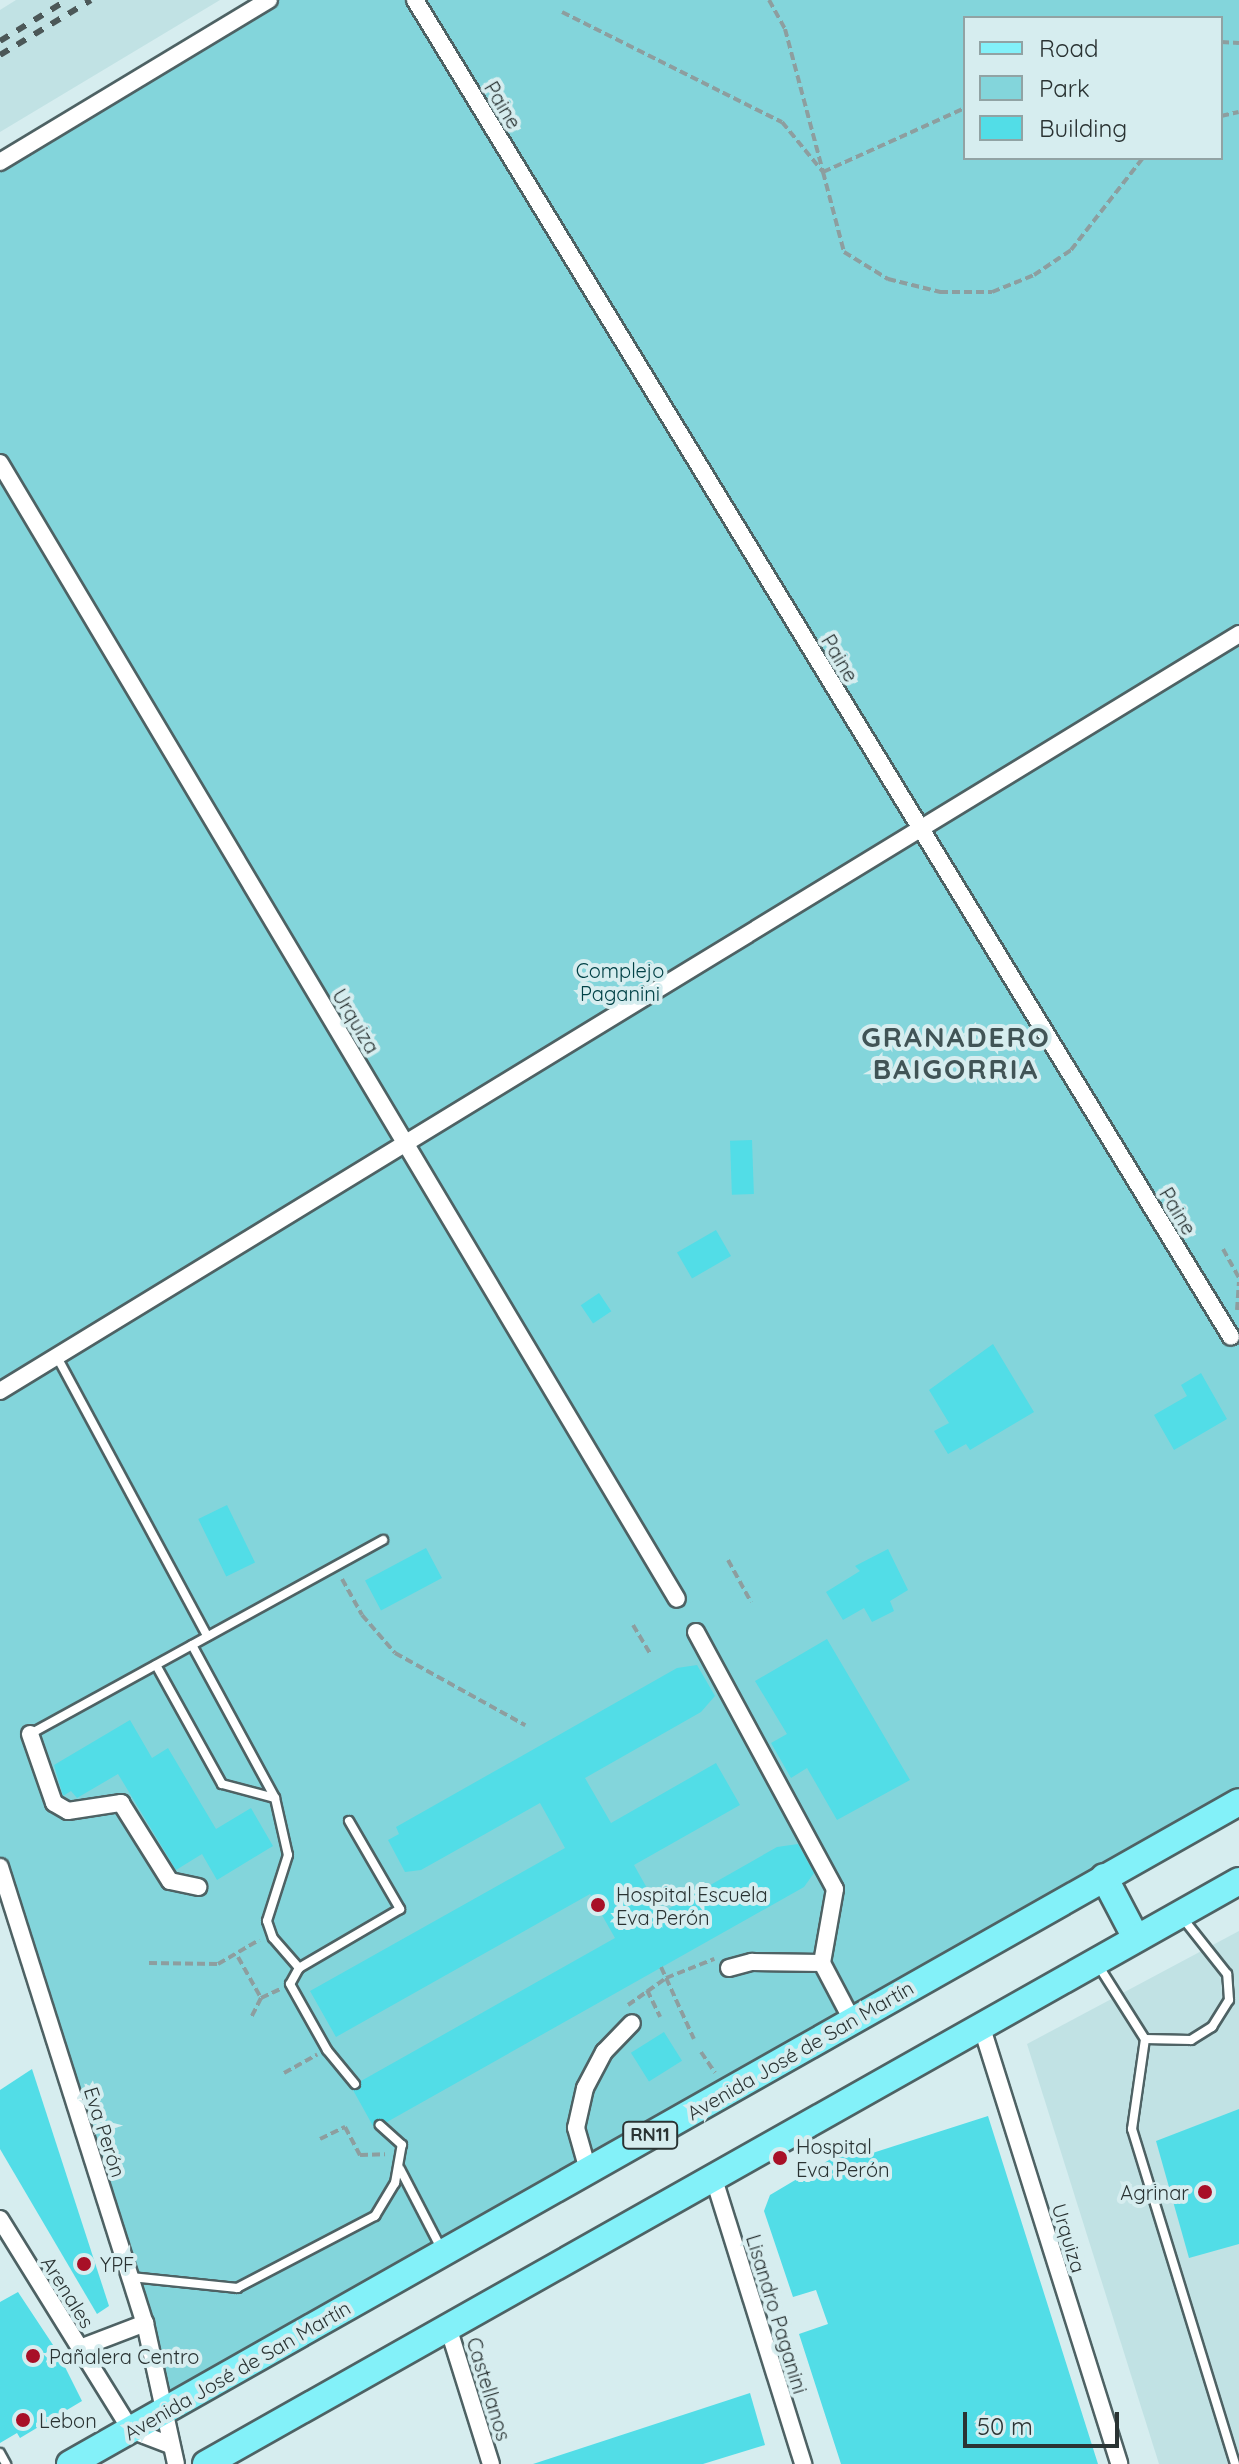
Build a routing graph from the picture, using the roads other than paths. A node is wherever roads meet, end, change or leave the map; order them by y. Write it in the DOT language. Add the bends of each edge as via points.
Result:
graph roads {
  1 [pos="269,0"];
  2 [pos="415,0"];
  3 [pos="0,162"];
  4 [pos="0,463"];
  5 [pos="1239,634"];
  6 [pos="921,828"];
  7 [pos="405,1143"];
  8 [pos="1231,1337"];
  9 [pos="57,1356"];
  10 [pos="0,1391"];
  11 [pos="383,1540"];
  12 [pos="677,1599"];
  13 [pos="696,1632"];
  14 [pos="207,1636"];
  15 [pos="192,1645"];
  16 [pos="156,1665"];
  17 [pos="30,1734"];
  18 [pos="275,1798"];
  19 [pos="1239,1802"];
  20 [pos="349,1821"];
  21 [pos="0,1867"];
  22 [pos="1104,1877"];
  23 [pos="1239,1881"];
  24 [pos="198,1887"];
  25 [pos="1179,1914"];
  26 [pos="17,1919"];
  27 [pos="0,1929"];
  28 [pos="1136,1938"];
  29 [pos="1095,1961"];
  30 [pos="726,1963"];
  31 [pos="822,1963"];
  32 [pos="299,1968"];
  33 [pos="1239,1972"];
  34 [pos="1227,1974"];
  35 [pos="1234,2001"];
  36 [pos="628,2017"];
  37 [pos="852,2020"];
  38 [pos="981,2025"];
  39 [pos="1145,2039"];
  40 [pos="355,2084"];
  41 [pos="380,2125"];
  42 [pos="400,2169"];
  43 [pos="588,2170"];
  44 [pos="713,2176"];
  45 [pos="0,2219"];
  46 [pos="443,2253"];
  47 [pos="130,2276"];
  48 [pos="145,2323"];
  49 [pos="448,2327"];
  50 [pos="80,2348"];
  51 [pos="163,2412"];
  52 [pos="131,2430"];
  53 [pos="170,2445"];
  54 [pos="0,2453"];
  55 [pos="6,2464"];
  56 [pos="70,2464"];
  57 [pos="176,2464"];
  58 [pos="206,2464"];
  59 [pos="491,2464"];
  60 [pos="803,2464"];
  61 [pos="1119,2464"];
  62 [pos="1235,2464"];
  1 -- 3 [label="street"];
  2 -- 6 [label="street, Paine"];
  4 -- 7 [label="street, Urquiza"];
  5 -- 6 [label="street"];
  6 -- 7 [label="street"];
  6 -- 8 [label="street, Paine"];
  7 -- 9 [label="street"];
  7 -- 12 [label="street, Urquiza"];
  9 -- 10 [label="street"];
  9 -- 14 [label="lane"];
  11 -- 14 [label="lane"];
  13 -- 31 [label="street" via="835,1889"];
  14 -- 15 [label="lane"];
  15 -- 16 [label="lane"];
  15 -- 18 [label="lane"];
  16 -- 17 [label="lane"];
  16 -- 18 [label="lane" via="222,1784"];
  17 -- 24 [label="street" via="54,1803 68,1811 121,1803 170,1881"];
  18 -- 32 [label="lane" via="288,1855 267,1921 269,1932"];
  19 -- 22 [label="main road, Avenida José de San Martín / RN11"];
  20 -- 32 [label="lane" via="400,1909"];
  21 -- 26 [label="street, Eva Perón"];
  22 -- 28 [label="main road"];
  22 -- 37 [label="main road, Avenida José de San Martín / RN11"];
  23 -- 25 [label="main road"];
  25 -- 28 [label="main road"];
  25 -- 34 [label="lane"];
  26 -- 27 [label="street"];
  26 -- 47 [label="street, Eva Perón"];
  28 -- 29 [label="main road"];
  29 -- 38 [label="main road"];
  29 -- 39 [label="lane"];
  30 -- 31 [label="street"];
  31 -- 37 [label="street"];
  32 -- 40 [label="lane" via="290,1984 327,2050"];
  33 -- 34 [label="lane"];
  34 -- 35 [label="lane"];
  35 -- 39 [label="lane" via="1212,2027 1191,2040"];
  36 -- 43 [label="street" via="585,2088 576,2128"];
  37 -- 43 [label="main road, Avenida José de San Martín / RN11"];
  38 -- 44 [label="main road"];
  38 -- 61 [label="street, Urquiza"];
  39 -- 62 [label="lane" via="1132,2129"];
  41 -- 42 [label="lane" via="402,2145"];
  42 -- 46 [label="lane"];
  42 -- 47 [label="lane" via="375,2216 237,2288"];
  43 -- 46 [label="main road, Avenida José de San Martín / RN11"];
  44 -- 49 [label="main road"];
  44 -- 60 [label="street, Lisandro Paganini"];
  45 -- 50 [label="street, Arenales"];
  46 -- 51 [label="main road, Avenida José de San Martín / RN11"];
  47 -- 48 [label="street, Eva Perón"];
  48 -- 50 [label="street"];
  48 -- 51 [label="street, Eva Perón"];
  49 -- 58 [label="main road"];
  49 -- 59 [label="street, Castellanos"];
  50 -- 52 [label="street, Arenales"];
  51 -- 52 [label="main road, Avenida José de San Martín / RN11"];
  51 -- 53 [label="street, Eva Perón"];
  52 -- 53 [label="street"];
  52 -- 56 [label="main road, Avenida José de San Martín / RN11"];
  53 -- 57 [label="street, Eva Perón"];
  54 -- 55 [label="lane"];
}
